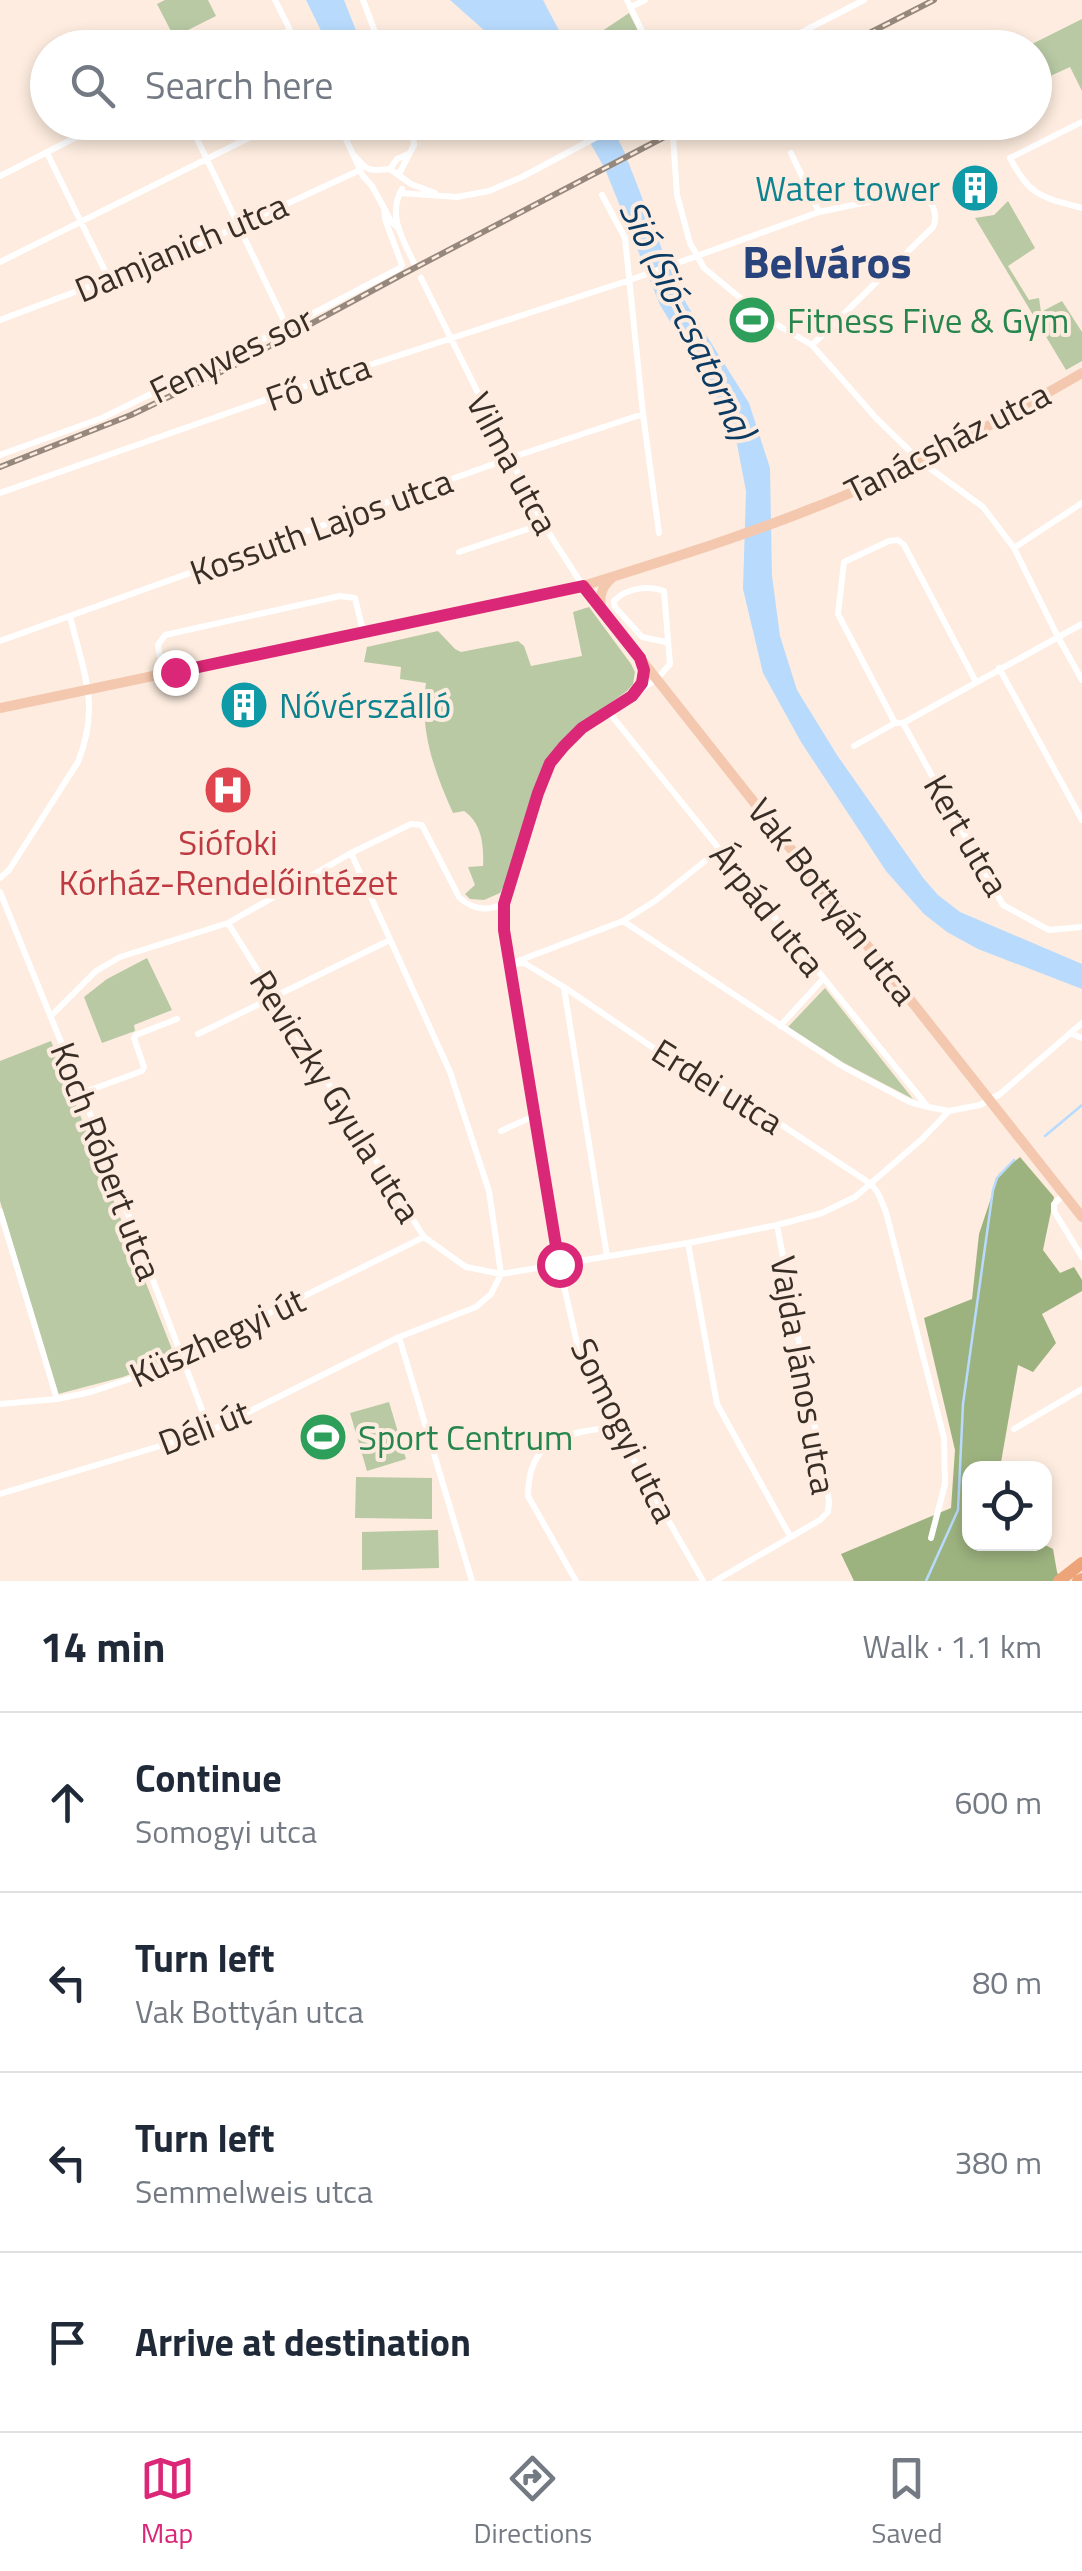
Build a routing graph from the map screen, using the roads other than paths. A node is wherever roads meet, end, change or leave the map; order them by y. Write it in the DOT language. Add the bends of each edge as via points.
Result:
graph roads {
  1 [pos="275,0"];
  2 [pos="363,0"];
  3 [pos="644,0"];
  4 [pos="864,0"];
  5 [pos="629,3"];
  6 [pos="290,30"];
  7 [pos="375,30"];
  8 [pos="642,30"];
  9 [pos="806,30"];
  10 [pos="1082,122"];
  11 [pos="1052,137"];
  12 [pos="72,140"];
  13 [pos="197,140"];
  14 [pos="245,140"];
  15 [pos="347,140"];
  16 [pos="413,140"];
  17 [pos="592,140"];
  18 [pos="673,140"];
  19 [pos="1046,140"];
  20 [pos="353,152"];
  21 [pos="47,153"];
  22 [pos="409,154"];
  23 [pos="790,154"];
  24 [pos="206,159"];
  25 [pos="360,170"];
  26 [pos="390,170"];
  27 [pos="378,173"];
  28 [pos="0,176"];
  29 [pos="400,176"];
  30 [pos="372,186"];
  31 [pos="376,194"];
  32 [pos="399,194"];
  33 [pos="602,195"];
  34 [pos="446,196"];
  35 [pos="384,208"];
  36 [pos="1082,208"];
  37 [pos="819,212"];
  38 [pos="80,221"];
  39 [pos="240,226"];
  40 [pos="399,229"];
  41 [pos="696,255"];
  42 [pos="0,262"];
  43 [pos="414,263"];
  44 [pos="421,278"];
  45 [pos="634,278"];
  46 [pos="109,279"];
  47 [pos="0,320"];
  48 [pos="287,327"];
  49 [pos="449,338"];
  50 [pos="812,344"];
  51 [pos="1082,373"];
  52 [pos="643,414"];
  53 [pos="0,455"];
  54 [pos="509,459"];
  55 [pos="920,461"];
  56 [pos="0,493"];
  57 [pos="1082,503"];
  58 [pos="543,524"];
  59 [pos="659,533"];
  60 [pos="1014,548"];
  61 [pos="459,552"];
  62 [pos="614,576"];
  63 [pos="583,586"];
  64 [pos="603,611"];
  65 [pos="70,616"];
  66 [pos="1082,624"];
  67 [pos="363,632"];
  68 [pos="1058,637"];
  69 [pos="0,641"];
  70 [pos="666,642"];
  71 [pos="640,658"];
  72 [pos="999,668"];
  73 [pos="175,672"];
  74 [pos="657,679"];
  75 [pos="1082,680"];
  76 [pos="976,682"];
  77 [pos="88,690"];
  78 [pos="632,696"];
  79 [pos="0,708"];
  80 [pos="608,710"];
  81 [pos="899,723"];
  82 [pos="854,746"];
  83 [pos="1082,820"];
  84 [pos="720,849"];
  85 [pos="351,853"];
  86 [pos="0,878"];
  87 [pos="0,892"];
  88 [pos="504,904"];
  89 [pos="623,922"];
  90 [pos="228,923"];
  91 [pos="1082,927"];
  92 [pos="390,940"];
  93 [pos="509,964"];
  94 [pos="823,979"];
  95 [pos="564,987"];
  96 [pos="273,996"];
  97 [pos="51,1016"];
  98 [pos="177,1019"];
  99 [pos="1082,1023"];
  100 [pos="780,1026"];
  101 [pos="1070,1033"];
  102 [pos="198,1034"];
  103 [pos="1082,1038"];
  104 [pos="82,1093"];
  105 [pos="990,1099"];
  106 [pos="928,1107"];
  107 [pos="948,1111"];
  108 [pos="534,1116"];
  109 [pos="501,1131"];
  110 [pos="871,1184"];
  111 [pos="1064,1194"];
  112 [pos="0,1212"];
  113 [pos="1082,1217"];
  114 [pos="776,1225"];
  115 [pos="4,1236"];
  116 [pos="424,1237"];
  117 [pos="688,1243"];
  118 [pos="607,1256"];
  119 [pos="1082,1257"];
  120 [pos="559,1264"];
  121 [pos="500,1274"];
  122 [pos="400,1337"];
  123 [pos="182,1358"];
  124 [pos="1082,1389"];
  125 [pos="57,1399"];
  126 [pos="0,1404"];
  127 [pos="615,1427"];
  128 [pos="1014,1429"];
  129 [pos="210,1431"];
  130 [pos="0,1494"];
  131 [pos="790,1536"];
  132 [pos="931,1538"];
  133 [pos="1082,1564"];
  134 [pos="472,1581"];
  135 [pos="576,1581"];
  136 [pos="703,1581"];
  137 [pos="714,1581"];
  138 [pos="1059,1581"];
  1 -- 6 [label="street"];
  2 -- 7 [label="street"];
  3 -- 5 [label="street"];
  4 -- 9 [label="street"];
  5 -- 8 [label="street"];
  10 -- 11 [label="street"];
  12 -- 21 [label="street"];
  13 -- 24 [label="street"];
  14 -- 24 [label="street"];
  15 -- 20 [label="street"];
  16 -- 22 [label="street"];
  17 -- 34 [label="street" via="489,191"];
  18 -- 41 [label="street" via="677,195"];
  19 -- 36 [label="street" via="1010,158 1031,190"];
  20 -- 25 [label="street"];
  20 -- 27 [label="street"];
  21 -- 28 [label="street"];
  21 -- 38 [label="street"];
  22 -- 26 [label="street"];
  22 -- 29 [label="street"];
  23 -- 37 [label="street"];
  24 -- 38 [label="street"];
  24 -- 39 [label="street"];
  25 -- 30 [label="street"];
  25 -- 39 [label="street, Damjanich utca"];
  26 -- 27 [label="street"];
  26 -- 29 [label="street"];
  27 -- 30 [label="street"];
  29 -- 32 [label="street"];
  29 -- 34 [label="street"];
  30 -- 31 [label="street"];
  31 -- 32 [label="street"];
  31 -- 35 [label="street"];
  32 -- 34 [label="street"];
  32 -- 40 [label="street"];
  33 -- 45 [label="street" via="625,238"];
  35 -- 40 [label="street"];
  35 -- 48 [label="street, Fenyves sor" via="400,268"];
  37 -- 41 [label="street"];
  37 -- 50 [label="street" via="919,194 928,198 936,220"];
  38 -- 42 [label="street"];
  38 -- 46 [label="street"];
  39 -- 46 [label="street, Damjanich utca"];
  39 -- 48 [label="street"];
  40 -- 43 [label="street"];
  41 -- 45 [label="street, Fő utca"];
  41 -- 50 [label="street" via="742,301"];
  44 -- 49 [label="street, Vilma utca"];
  45 -- 49 [label="street, Fő utca"];
  45 -- 52 [label="street"];
  46 -- 47 [label="street, Damjanich utca"];
  48 -- 53 [label="street, Fenyves sor" via="102,418"];
  49 -- 54 [label="street, Vilma utca"];
  49 -- 56 [label="street, Fő utca"];
  50 -- 55 [label="street"];
  51 -- 55 [label="main road, Tanácsház utca"];
  52 -- 54 [label="street, Kossuth Lajos utca"];
  52 -- 59 [label="street"];
  54 -- 58 [label="street, Vilma utca"];
  54 -- 65 [label="street, Kossuth Lajos utca"];
  55 -- 60 [label="street" via="983,508"];
  55 -- 62 [label="main road, Tanácsház utca" via="810,510"];
  57 -- 60 [label="street"];
  58 -- 61 [label="street"];
  58 -- 63 [label="street, Vilma utca"];
  60 -- 68 [label="street"];
  62 -- 63 [label="main road, Tanácsház utca"];
  62 -- 64 [label="main road" via="602,590"];
  63 -- 64 [label="main road, Vak Bottyán utca"];
  63 -- 67 [label="main road, Tanácsház utca"];
  64 -- 71 [label="main road, Vak Bottyán utca"];
  65 -- 69 [label="street, Kossuth Lajos utca"];
  65 -- 77 [label="street"];
  66 -- 68 [label="street"];
  67 -- 73 [label="main road, Tanácsház utca"];
  67 -- 73 [label="street" via="356,598 340,596 164,635 160,657"];
  68 -- 72 [label="street"];
  68 -- 75 [label="street"];
  70 -- 70 [label="street" via="642,636 615,607 618,596 645,587 664,591"];
  70 -- 74 [label="street" via="670,664"];
  71 -- 74 [label="main road, Vak Bottyán utca"];
  71 -- 78 [label="main road" via="642,683"];
  72 -- 76 [label="street"];
  72 -- 83 [label="street"];
  73 -- 77 [label="main road, Tanácsház utca"];
  74 -- 78 [label="street, Somogyi utca"];
  74 -- 105 [label="main road, Vak Bottyán utca"];
  76 -- 81 [label="street"];
  76 -- 81 [label="street, Kert utca" via="904,544 888,541 844,562 838,614"];
  77 -- 79 [label="main road, Tanácsház utca"];
  77 -- 86 [label="street" via="90,727 78,762"];
  78 -- 80 [label="street, Somogyi utca"];
  80 -- 84 [label="street, Árpád utca"];
  80 -- 88 [label="street, Somogyi utca" via="550,763"];
  81 -- 82 [label="street"];
  81 -- 91 [label="street, Kert utca" via="1003,905 1049,930"];
  84 -- 89 [label="street"];
  84 -- 94 [label="street, Árpád utca"];
  85 -- 88 [label="street" via="418,823 459,897 467,904"];
  85 -- 90 [label="street"];
  85 -- 92 [label="street"];
  87 -- 97 [label="street, Koch Róbert utca"];
  88 -- 93 [label="street, Somogyi utca"];
  89 -- 93 [label="street"];
  89 -- 100 [label="street"];
  90 -- 96 [label="street, Reviczky Gyula utca"];
  90 -- 97 [label="street" via="120,957"];
  92 -- 96 [label="street"];
  92 -- 121 [label="street" via="450,1072 489,1191"];
  93 -- 95 [label="street, Erdei utca" via="524,963"];
  93 -- 108 [label="street, Somogyi utca"];
  94 -- 100 [label="street"];
  94 -- 106 [label="street, Árpád utca"];
  95 -- 110 [label="street, Erdei utca"];
  95 -- 118 [label="street"];
  96 -- 102 [label="street"];
  96 -- 116 [label="street, Reviczky Gyula utca"];
  97 -- 104 [label="street, Koch Róbert utca"];
  98 -- 104 [label="street" via="136,1035 142,1071"];
  99 -- 101 [label="street"];
  100 -- 106 [label="street" via="842,1066"];
  101 -- 103 [label="street"];
  101 -- 105 [label="street"];
  104 -- 123 [label="street, Koch Róbert utca"];
  105 -- 107 [label="street"];
  105 -- 111 [label="main road, Vak Bottyán utca"];
  106 -- 107 [label="street"];
  107 -- 110 [label="street, Reviczky Gyula utca"];
  108 -- 109 [label="street"];
  108 -- 120 [label="street, Somogyi utca"];
  110 -- 114 [label="street, Reviczky Gyula utca" via="822,1212"];
  110 -- 132 [label="street" via="886,1212 944,1438 944,1484"];
  111 -- 113 [label="main road, Vak Bottyán utca"];
  111 -- 119 [label="street" via="1054,1211"];
  112 -- 115 [label="street"];
  114 -- 117 [label="street, Reviczky Gyula utca"];
  114 -- 131 [label="street, Vajda János utca" via="829,1501 820,1520"];
  115 -- 125 [label="street"];
  116 -- 121 [label="street, Reviczky Gyula utca" via="466,1268"];
  116 -- 123 [label="street, Küszhegyi út"];
  117 -- 118 [label="street, Reviczky Gyula utca"];
  117 -- 131 [label="street" via="717,1404"];
  118 -- 120 [label="street, Reviczky Gyula utca"];
  120 -- 121 [label="street, Reviczky Gyula utca"];
  120 -- 127 [label="street, Somogyi utca" via="579,1352"];
  121 -- 122 [label="street, Déli út" via="476,1307"];
  122 -- 129 [label="street, Déli út"];
  122 -- 134 [label="street"];
  123 -- 125 [label="street, Küszhegyi út"];
  123 -- 129 [label="street, Koch Róbert utca"];
  124 -- 128 [label="street"];
  125 -- 126 [label="street, Küszhegyi út"];
  127 -- 135 [label="street" via="561,1436 545,1447 528,1482 528,1496"];
  127 -- 136 [label="street, Somogyi utca"];
  129 -- 130 [label="street, Déli út"];
  131 -- 137 [label="street, Vajda János utca"];
  133 -- 138 [label="highway"];
}
